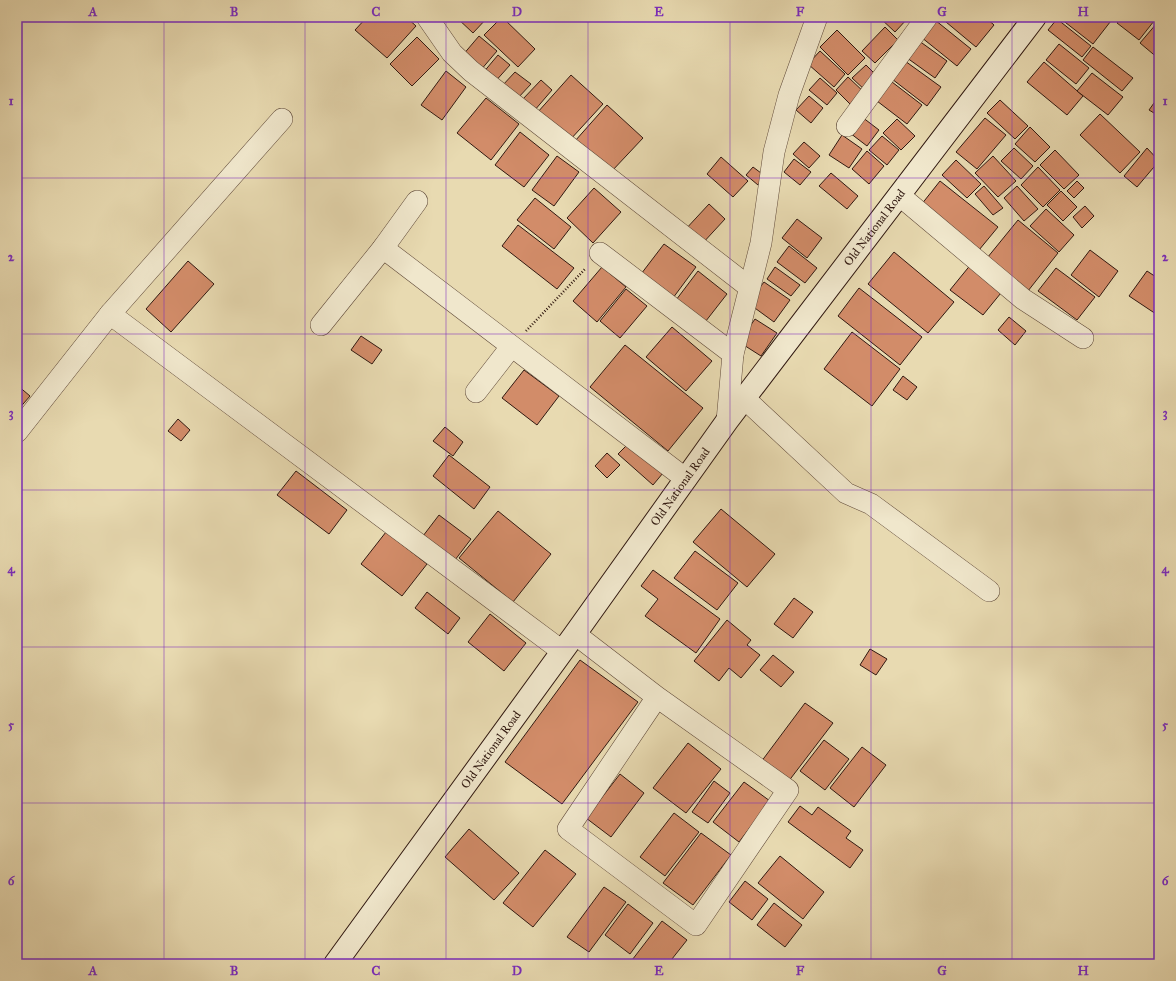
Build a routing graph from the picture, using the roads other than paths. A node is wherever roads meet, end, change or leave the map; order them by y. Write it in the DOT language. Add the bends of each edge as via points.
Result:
graph roads {
  1 [pos="427,17"];
  2 [pos="817,17"];
  3 [pos="927,17"];
  4 [pos="1036,17"];
  5 [pos="282,119"];
  6 [pos="847,126"];
  7 [pos="899,195"];
  8 [pos="417,201"];
  9 [pos="383,248"];
  10 [pos="600,253"];
  11 [pos="749,287"];
  12 [pos="110,314"];
  13 [pos="321,325"];
  14 [pos="1083,338"];
  15 [pos="511,347"];
  16 [pos="733,354"];
  17 [pos="476,392"];
  18 [pos="744,398"];
  19 [pos="727,421"];
  20 [pos="17,432"];
  21 [pos="686,479"];
  22 [pos="989,591"];
  23 [pos="575,634"];
  24 [pos="562,651"];
  25 [pos="657,697"];
  26 [pos="334,964"];
  1 -- 11 [label="street" via="452,53 471,71"];
  2 -- 11 [label="street" via="789,95 778,137 761,242"];
  3 -- 6 [label="street"];
  4 -- 7 [label="main road, Old National Road"];
  5 -- 12 [label="street"];
  7 -- 14 [label="street" via="1023,299"];
  7 -- 18 [label="main road, Old National Road"];
  8 -- 9 [label="street"];
  9 -- 13 [label="street"];
  9 -- 15 [label="street"];
  10 -- 16 [label="street"];
  11 -- 16 [label="street"];
  12 -- 20 [label="street"];
  12 -- 24 [label="street"];
  15 -- 17 [label="street"];
  15 -- 21 [label="street"];
  16 -- 19 [label="street"];
  18 -- 19 [label="main road, Old National Road"];
  18 -- 22 [label="street" via="846,493 871,504"];
  19 -- 21 [label="main road, Old National Road"];
  21 -- 23 [label="main road, Old National Road"];
  23 -- 24 [label="main road, Old National Road"];
  23 -- 25 [label="street"];
  24 -- 26 [label="main road, Old National Road"];
  25 -- 25 [label="street" via="788,790 696,925 568,829"];
}
